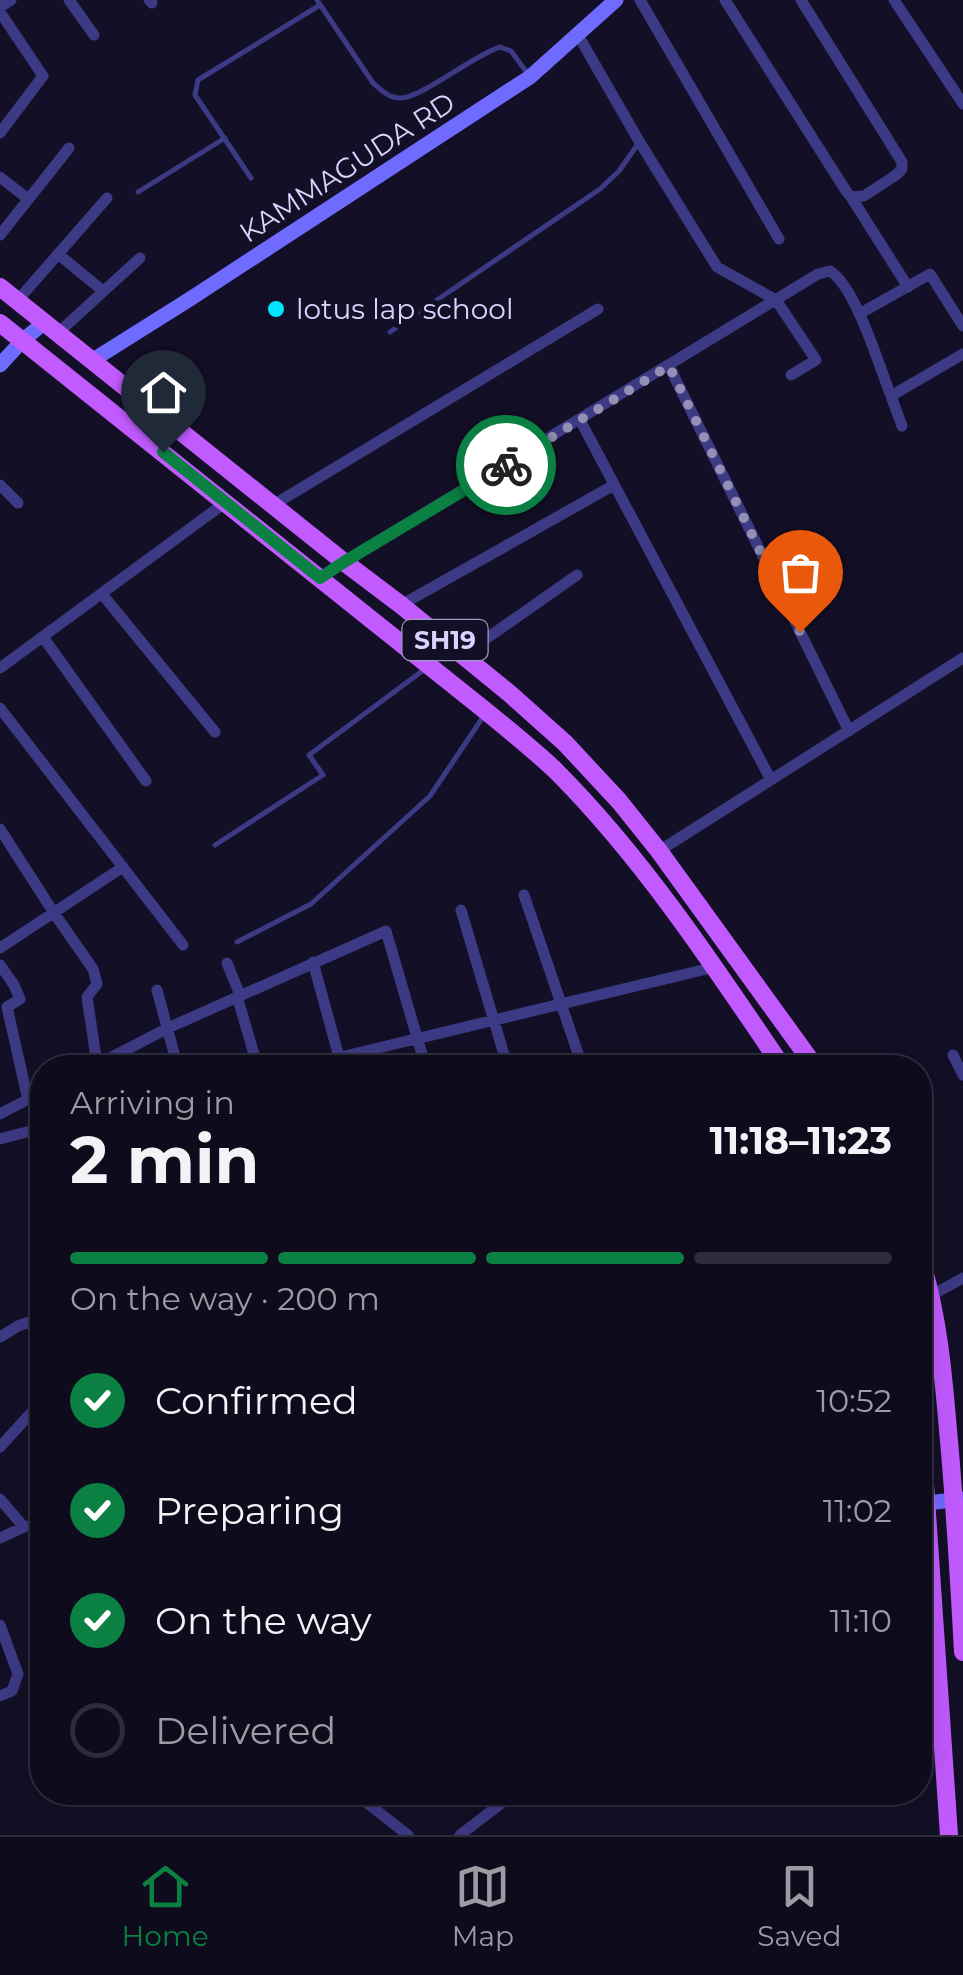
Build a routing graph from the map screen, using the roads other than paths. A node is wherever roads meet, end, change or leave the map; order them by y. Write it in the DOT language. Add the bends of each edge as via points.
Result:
graph roads {
  1 [pos="11,0"];
  2 [pos="69,0"];
  3 [pos="616,0"];
  4 [pos="640,0"];
  5 [pos="725,0"];
  6 [pos="801,0"];
  7 [pos="894,0"];
  8 [pos="318,3"];
  9 [pos="0,10"];
  10 [pos="94,35"];
  11 [pos="578,35"];
  12 [pos="530,76"];
  13 [pos="963,104"];
  14 [pos="0,133"];
  15 [pos="225,138"];
  16 [pos="639,141"];
  17 [pos="69,148"];
  18 [pos="0,177"];
  19 [pos="251,178"];
  20 [pos="138,192"];
  21 [pos="851,197"];
  22 [pos="28,198"];
  23 [pos="107,198"];
  24 [pos="0,234"];
  25 [pos="780,238"];
  26 [pos="58,254"];
  27 [pos="140,258"];
  28 [pos="0,286"];
  29 [pos="908,287"];
  30 [pos="104,292"];
  31 [pos="18,300"];
  32 [pos="776,300"];
  33 [pos="598,310"];
  34 [pos="859,314"];
  35 [pos="0,323"];
  36 [pos="963,326"];
  37 [pos="52,327"];
  38 [pos="390,332"];
  39 [pos="22,340"];
  40 [pos="963,354"];
  41 [pos="93,360"];
  42 [pos="0,365"];
  43 [pos="669,366"];
  44 [pos="791,375"];
  45 [pos="891,396"];
  46 [pos="580,420"];
  47 [pos="902,426"];
  48 [pos="614,484"];
  49 [pos="0,485"];
  50 [pos="226,502"];
  51 [pos="18,503"];
  52 [pos="274,504"];
  53 [pos="344,562"];
  54 [pos="577,575"];
  55 [pos="320,578"];
  56 [pos="102,594"];
  57 [pos="402,605"];
  58 [pos="42,637"];
  59 [pos="463,655"];
  60 [pos="963,658"];
  61 [pos="429,666"];
  62 [pos="0,668"];
  63 [pos="0,708"];
  64 [pos="487,712"];
  65 [pos="849,730"];
  66 [pos="214,732"];
  67 [pos="770,780"];
  68 [pos="146,781"];
  69 [pos="0,828"];
  70 [pos="215,845"];
  71 [pos="659,851"];
  72 [pos="123,868"];
  73 [pos="524,895"];
  74 [pos="462,910"];
  75 [pos="54,913"];
  76 [pos="237,942"];
  77 [pos="183,945"];
  78 [pos="0,948"];
  79 [pos="314,962"];
  80 [pos="227,963"];
  81 [pos="0,965"];
  82 [pos="714,967"];
  83 [pos="158,990"];
  84 [pos="239,996"];
  85 [pos="561,1004"];
  86 [pos="495,1020"];
  87 [pos="168,1028"];
  88 [pos="418,1038"];
  89 [pos="93,1055"];
  90 [pos="115,1055"];
  91 [pos="175,1055"];
  92 [pos="255,1055"];
  93 [pos="339,1055"];
  94 [pos="363,1055"];
  95 [pos="423,1055"];
  96 [pos="504,1055"];
  97 [pos="579,1055"];
  98 [pos="774,1055"];
  99 [pos="807,1055"];
  100 [pos="953,1055"];
  101 [pos="963,1075"];
  102 [pos="28,1100"];
  103 [pos="0,1114"];
  104 [pos="30,1131"];
  105 [pos="0,1138"];
  106 [pos="963,1278"];
  107 [pos="932,1295"];
  108 [pos="30,1322"];
  109 [pos="0,1336"];
  110 [pos="30,1413"];
  111 [pos="0,1447"];
  112 [pos="0,1499"];
  113 [pos="959,1500"];
  114 [pos="932,1503"];
  115 [pos="30,1526"];
  116 [pos="24,1527"];
  117 [pos="0,1538"];
  118 [pos="932,1578"];
  119 [pos="0,1626"];
  120 [pos="963,1652"];
  121 [pos="0,1696"];
  122 [pos="370,1805"];
  123 [pos="499,1805"];
  124 [pos="408,1835"];
  125 [pos="460,1835"];
  126 [pos="949,1835"];
  1 -- 9 [label="street"];
  2 -- 10 [label="street"];
  3 -- 11 [label="street, KAMMAGUDA RD"];
  4 -- 25 [label="street"];
  5 -- 21 [label="street"];
  6 -- 21 [label="street" via="902,162 896,176"];
  7 -- 13 [label="street"];
  8 -- 12 [label="lane" via="384,93 414,96 500,46"];
  8 -- 15 [label="lane" via="198,80 195,95"];
  9 -- 14 [label="street" via="43,76"];
  11 -- 12 [label="street, KAMMAGUDA RD"];
  11 -- 16 [label="street"];
  12 -- 41 [label="street, KAMMAGUDA RD"];
  15 -- 19 [label="lane"];
  15 -- 20 [label="lane"];
  16 -- 32 [label="street" via="718,267"];
  16 -- 38 [label="lane" via="600,189"];
  17 -- 22 [label="street"];
  18 -- 22 [label="street"];
  21 -- 29 [label="street"];
  22 -- 24 [label="street"];
  23 -- 26 [label="street"];
  26 -- 30 [label="street"];
  26 -- 31 [label="street"];
  27 -- 30 [label="street"];
  28 -- 31 [label="main road, SH19"];
  29 -- 34 [label="street"];
  29 -- 36 [label="street" via="930,274"];
  30 -- 37 [label="street"];
  31 -- 37 [label="main road, SH19"];
  32 -- 34 [label="street" via="830,271"];
  32 -- 43 [label="street"];
  32 -- 44 [label="street" via="816,360"];
  33 -- 52 [label="street"];
  34 -- 45 [label="street"];
  35 -- 39 [label="main road, SH19"];
  37 -- 39 [label="street"];
  37 -- 41 [label="main road, SH19"];
  39 -- 42 [label="street"];
  39 -- 50 [label="main road, SH19"];
  40 -- 45 [label="street"];
  41 -- 52 [label="main road, SH19"];
  43 -- 46 [label="street"];
  43 -- 65 [label="street"];
  45 -- 47 [label="street"];
  46 -- 48 [label="street"];
  46 -- 53 [label="street"];
  48 -- 57 [label="street"];
  48 -- 67 [label="street"];
  49 -- 51 [label="street"];
  50 -- 55 [label="main road, SH19"];
  50 -- 56 [label="street"];
  52 -- 53 [label="main road, SH19"];
  53 -- 55 [label="street"];
  53 -- 57 [label="main road, SH19"];
  54 -- 59 [label="street"];
  55 -- 61 [label="main road, SH19"];
  56 -- 58 [label="street"];
  56 -- 66 [label="street"];
  57 -- 59 [label="main road, SH19"];
  58 -- 62 [label="street"];
  58 -- 68 [label="street"];
  59 -- 71 [label="main road, SH19" via="565,743"];
  60 -- 65 [label="street"];
  61 -- 64 [label="main road, SH19"];
  61 -- 70 [label="lane" via="309,755 323,775"];
  63 -- 72 [label="street"];
  64 -- 76 [label="lane" via="430,796 311,904"];
  64 -- 82 [label="main road, SH19" via="555,770 614,834"];
  65 -- 67 [label="street"];
  67 -- 71 [label="street"];
  69 -- 75 [label="street"];
  71 -- 99 [label="main road, SH19"];
  72 -- 75 [label="street"];
  72 -- 77 [label="street"];
  73 -- 85 [label="street"];
  74 -- 86 [label="street"];
  75 -- 78 [label="street"];
  75 -- 89 [label="street" via="93,969 97,984 86,998"];
  79 -- 84 [label="street"];
  79 -- 88 [label="street" via="386,931"];
  79 -- 93 [label="street"];
  80 -- 84 [label="street"];
  81 -- 102 [label="street" via="20,998 7,1007"];
  82 -- 85 [label="street"];
  82 -- 98 [label="main road, SH19"];
  83 -- 87 [label="street"];
  84 -- 87 [label="street"];
  84 -- 92 [label="street"];
  85 -- 86 [label="street"];
  85 -- 97 [label="street"];
  86 -- 88 [label="street"];
  86 -- 96 [label="street"];
  87 -- 90 [label="street"];
  87 -- 91 [label="street"];
  88 -- 94 [label="street"];
  88 -- 95 [label="street"];
  100 -- 101 [label="street"];
  102 -- 103 [label="street"];
  104 -- 105 [label="street"];
  106 -- 107 [label="street"];
  107 -- 113 [label="main road"];
  108 -- 109 [label="street"];
  110 -- 111 [label="street"];
  112 -- 116 [label="street"];
  113 -- 114 [label="street"];
  113 -- 120 [label="main road"];
  115 -- 116 [label="street"];
  116 -- 117 [label="street"];
  118 -- 126 [label="main road"];
  119 -- 121 [label="street" via="18,1674 12,1691"];
  122 -- 124 [label="street"];
  123 -- 125 [label="street"];
}
